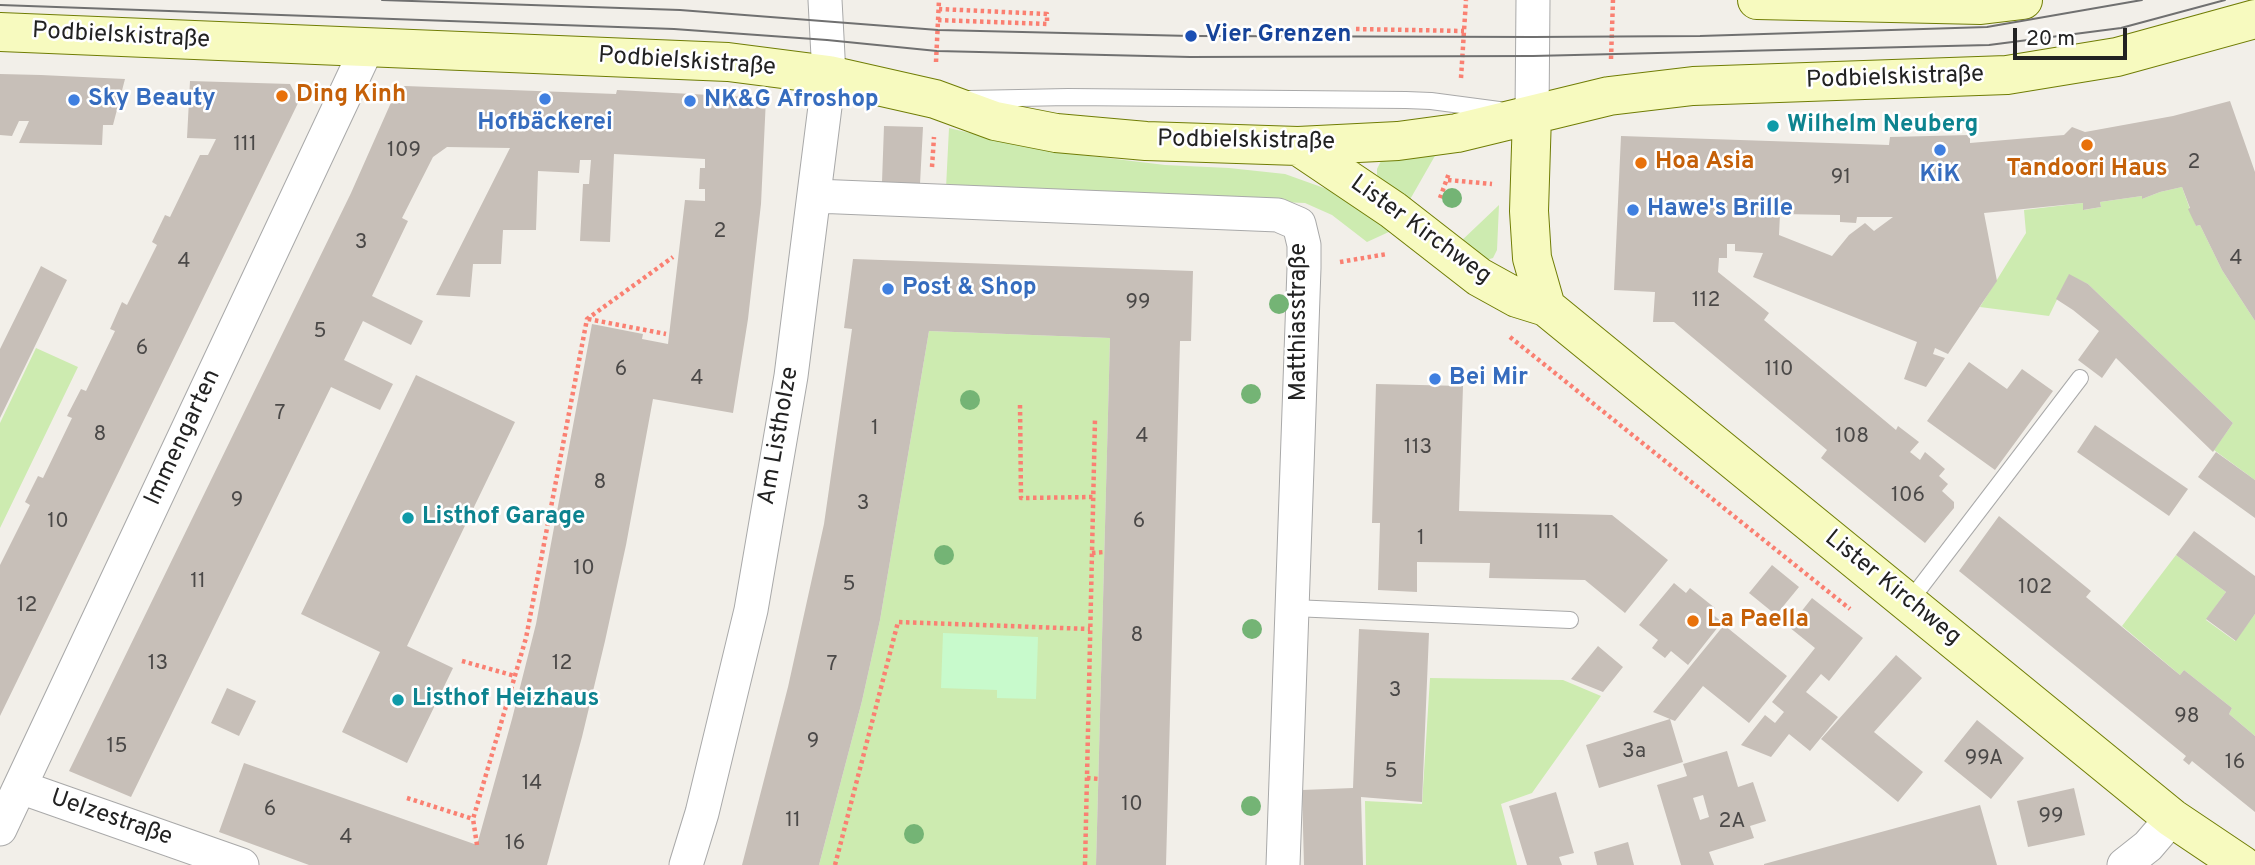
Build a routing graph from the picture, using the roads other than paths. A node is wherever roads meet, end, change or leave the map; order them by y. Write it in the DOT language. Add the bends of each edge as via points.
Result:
graph roads {
  1 [pos="825,0"];
  2 [pos="1533,0"];
  3 [pos="1757,0"];
  4 [pos="2023,0"];
  5 [pos="2255,19"];
  6 [pos="0,32"];
  7 [pos="368,48"];
  8 [pos="829,75"];
  9 [pos="935,99"];
  10 [pos="1532,116"];
  11 [pos="1298,146"];
  12 [pos="815,197"];
  13 [pos="1546,307"];
  14 [pos="2080,378"];
  15 [pos="1909,602"];
  16 [pos="1293,608"];
  17 [pos="1570,620"];
  18 [pos="20,787"];
  19 [pos="2172,818"];
  20 [pos="0,828"];
  21 [pos="242,865"];
  22 [pos="686,865"];
  23 [pos="1283,865"];
  24 [pos="2124,865"];
  25 [pos="2242,865"];
  1 -- 8 [label="street, Am Listholze"];
  2 -- 10 [label="street"];
  3 -- 4 [label="main road" via="1981,5"];
  5 -- 10 [label="main road, Podbielskistraße" via="2117,57 2007,75 1693,86 1609,96"];
  6 -- 7 [label="main road, Podbielskistraße"];
  7 -- 8 [label="main road, Podbielskistraße" via="728,62"];
  7 -- 18 [label="street, Immengarten"];
  8 -- 9 [label="main road, Podbielskistraße"];
  8 -- 12 [label="street, Am Listholze"];
  9 -- 10 [label="lane" via="1392,99"];
  9 -- 11 [label="main road, Podbielskistraße" via="995,121 1056,132 1146,141"];
  10 -- 11 [label="main road, Podbielskistraße" via="1398,141"];
  10 -- 13 [label="main road" via="1532,258"];
  11 -- 13 [label="main road, Lister Kirchweg" via="1393,209 1479,277 1517,298"];
  12 -- 16 [label="street, Matthiasstraße" via="1278,215 1300,225 1304,268"];
  12 -- 22 [label="street, Am Listholze" via="791,376 751,610"];
  13 -- 15 [label="main road, Lister Kirchweg"];
  14 -- 15 [label="lane"];
  15 -- 19 [label="main road, Lister Kirchweg"];
  16 -- 17 [label="lane"];
  16 -- 23 [label="street, Matthiasstraße"];
  18 -- 20 [label="street, Immengarten"];
  18 -- 21 [label="street, Uelzestraße"];
  19 -- 24 [label="street"];
  19 -- 25 [label="main road, Lister Kirchweg"];
}
